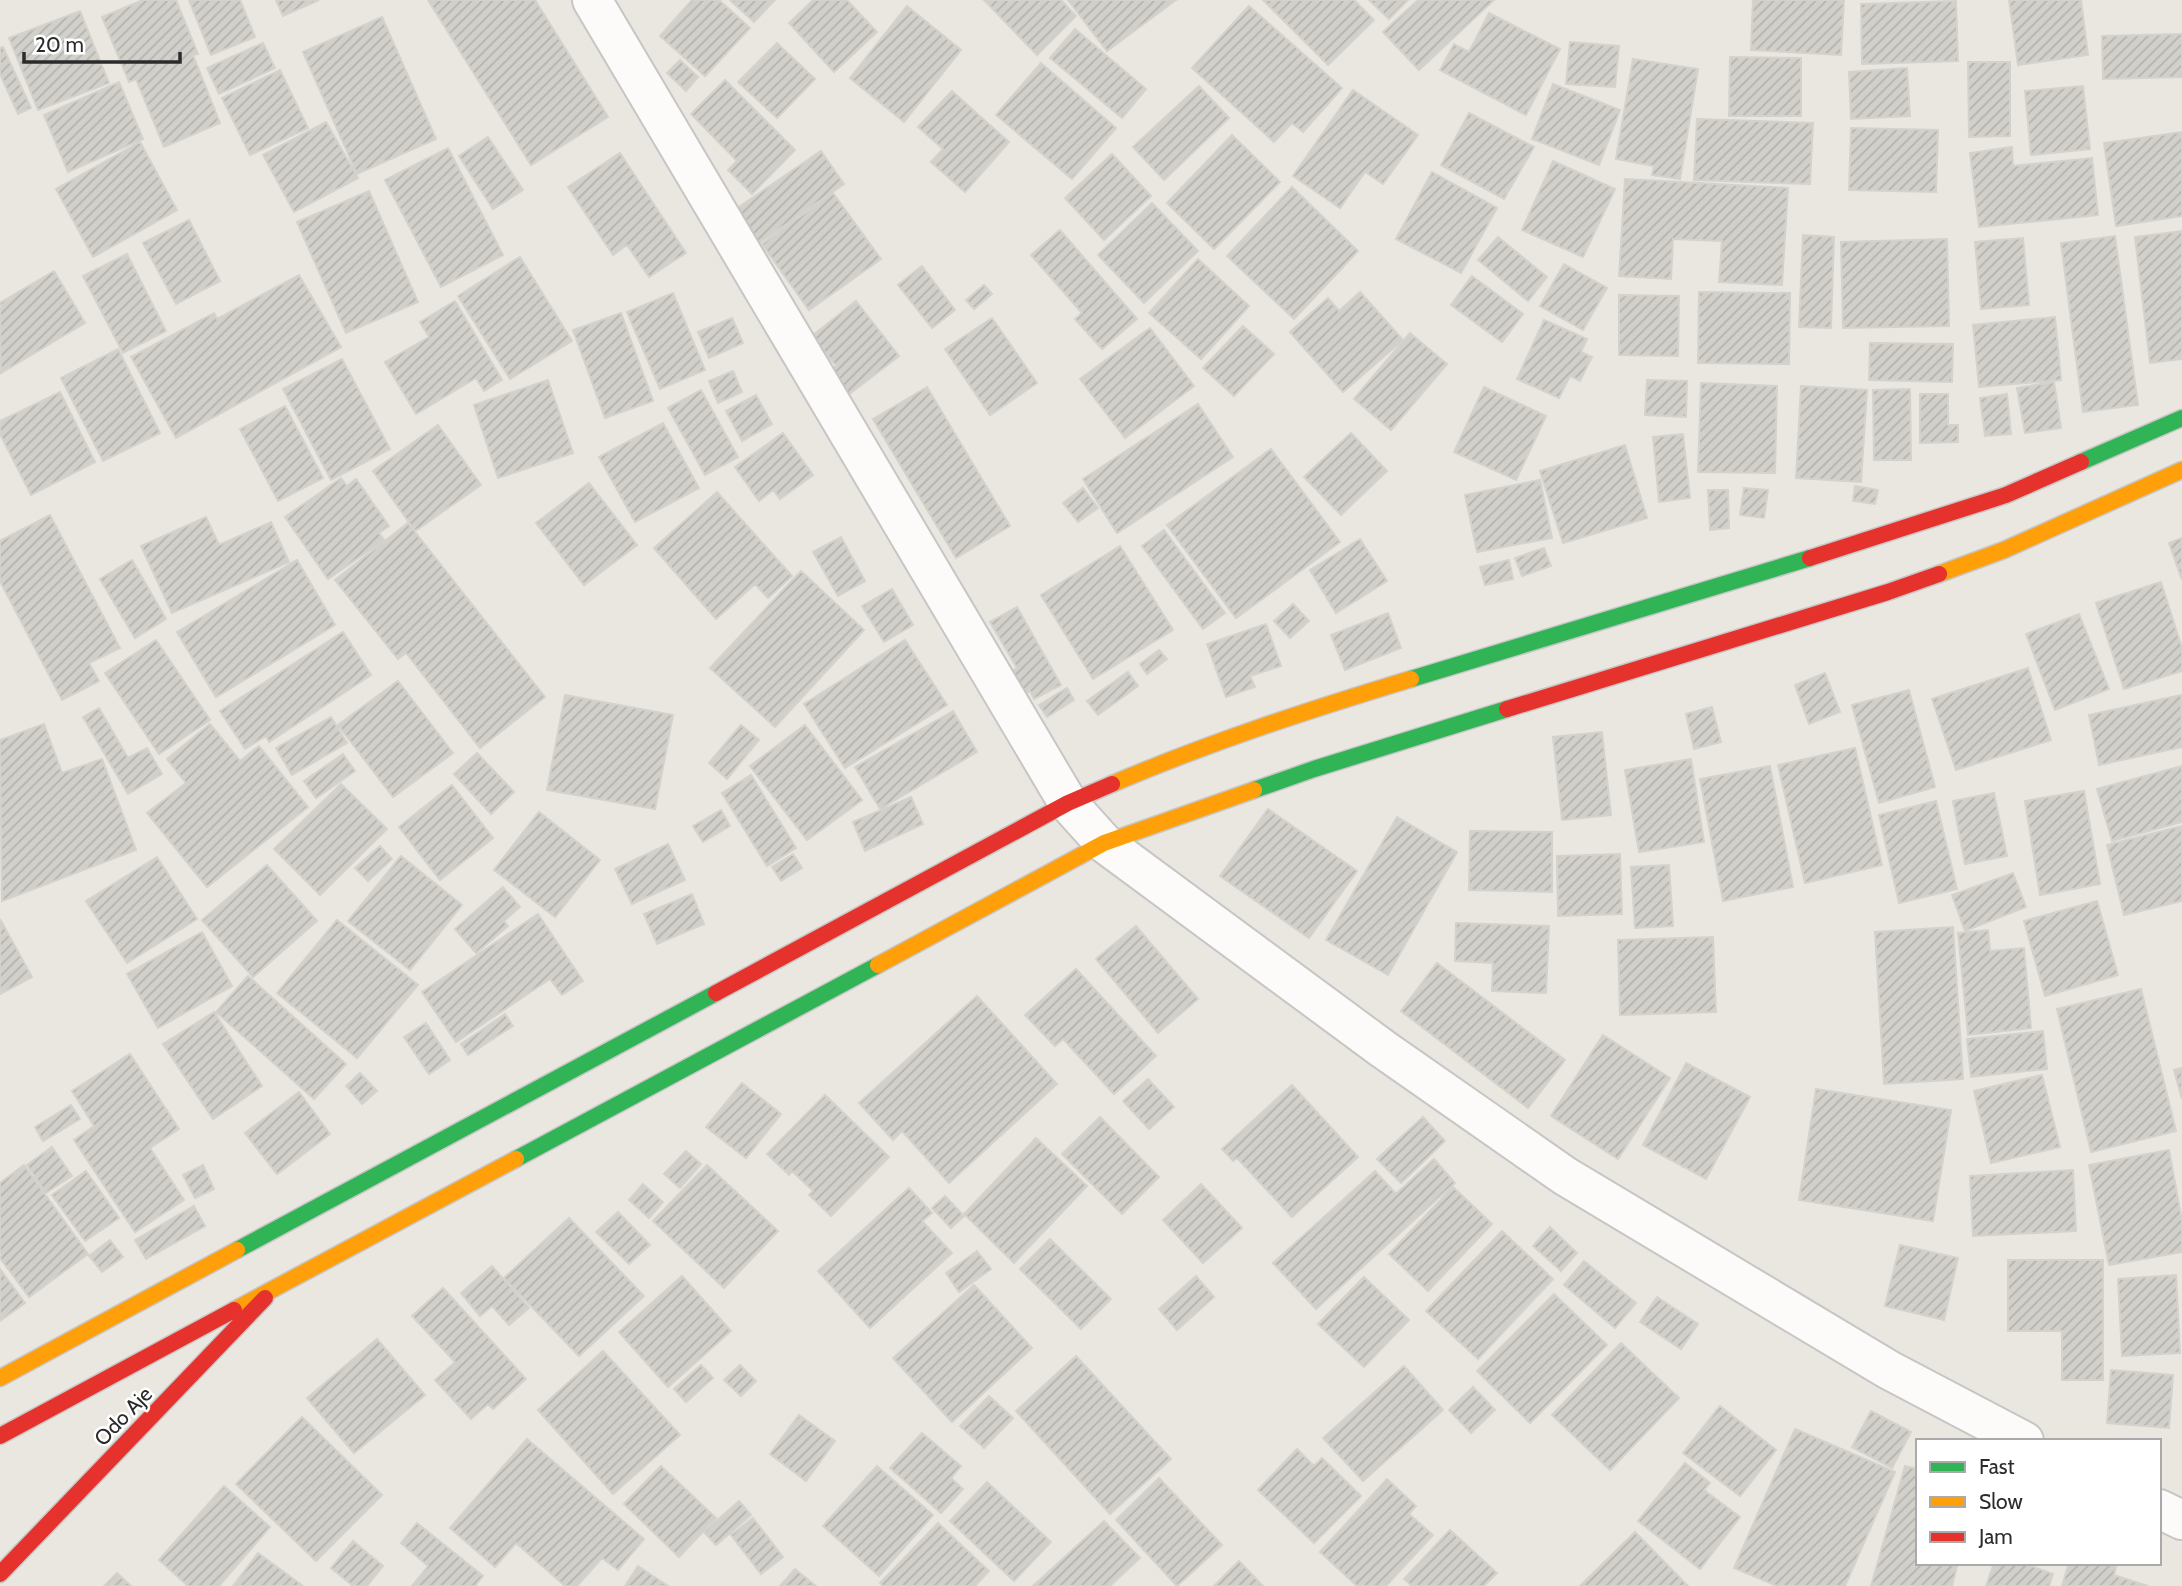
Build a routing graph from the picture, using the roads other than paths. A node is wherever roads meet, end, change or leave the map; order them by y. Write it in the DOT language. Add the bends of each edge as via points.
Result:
graph roads {
  1 [pos="593,0"];
  2 [pos="2182,418"];
  3 [pos="2182,470"];
  4 [pos="1068,803"];
  5 [pos="1104,843"];
  6 [pos="276,1286"];
  7 [pos="0,1378"];
  8 [pos="0,1436"];
  9 [pos="2020,1439"];
  10 [pos="2161,1510"];
  11 [pos="2182,1520"];
  12 [pos="0,1574"];
  1 -- 4 [label="street"];
  2 -- 4 [label="main road" via="2006,495 1288,716"];
  3 -- 5 [label="main road" via="2004,550 1888,592 1314,769"];
  4 -- 5 [label="street"];
  4 -- 7 [label="main road"];
  5 -- 6 [label="main road"];
  5 -- 9 [label="street" via="1382,1049 1565,1176 1889,1370"];
  6 -- 8 [label="main road"];
  6 -- 12 [label="main road, Odo Aje"];
  10 -- 11 [label="street"];
}
